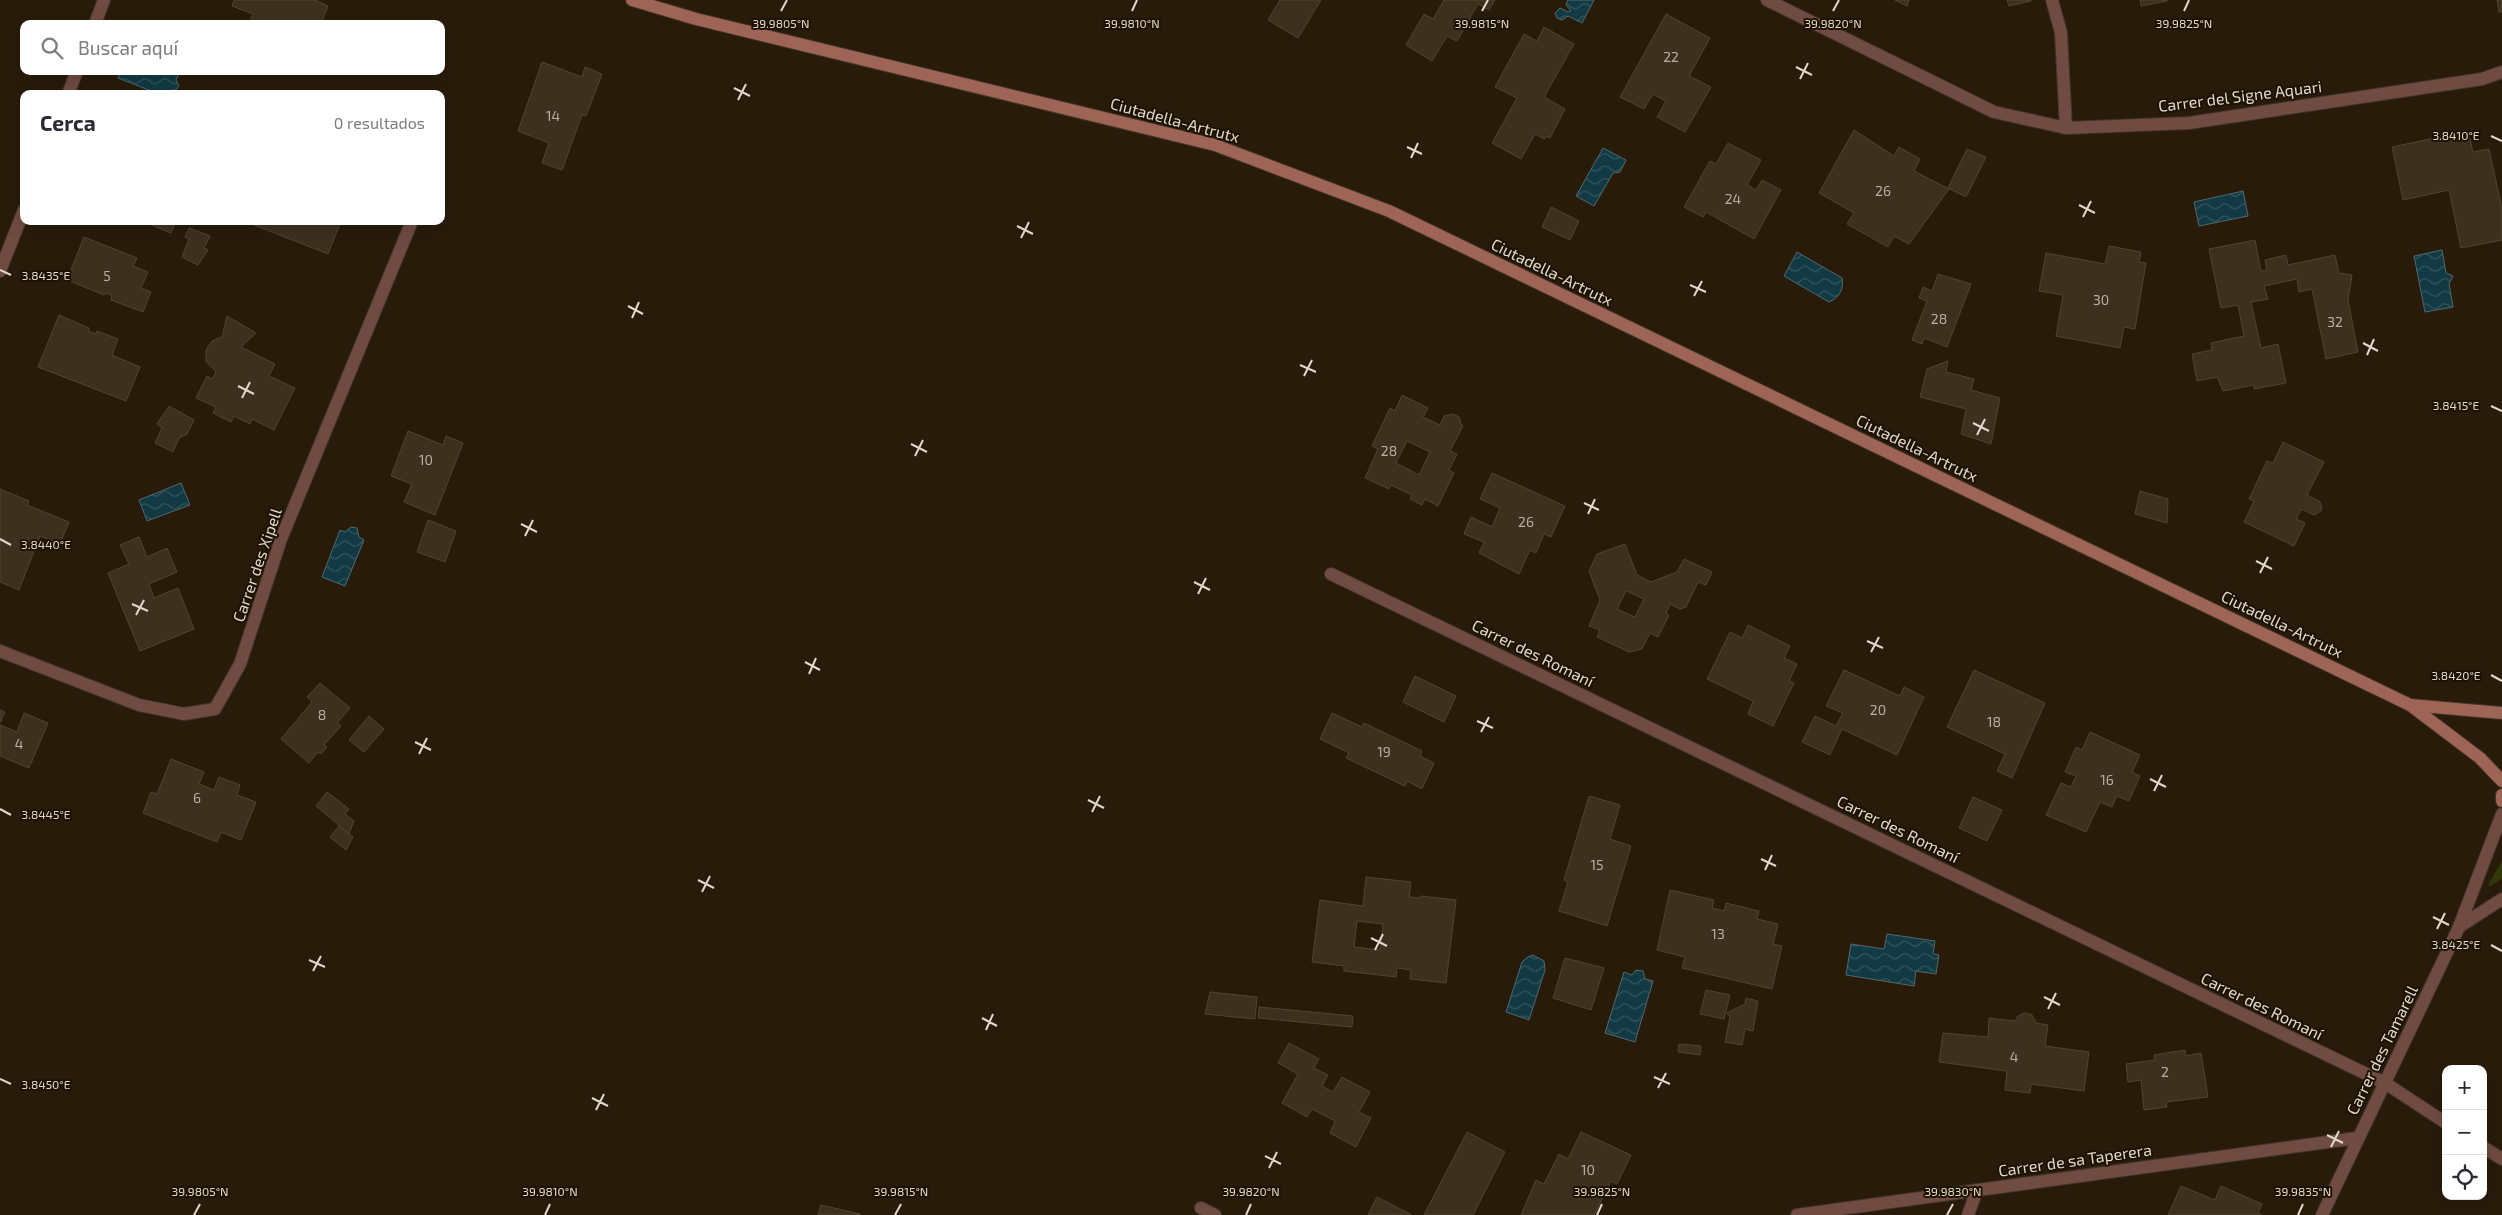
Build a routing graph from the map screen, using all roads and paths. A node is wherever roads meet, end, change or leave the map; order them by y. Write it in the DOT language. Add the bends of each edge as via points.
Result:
graph roads {
  1 [pos="104,0"];
  2 [pos="632,0"];
  3 [pos="1767,0"];
  4 [pos="2052,0"];
  5 [pos="96,20"];
  6 [pos="2502,72"];
  7 [pos="75,75"];
  8 [pos="70,90"];
  9 [pos="2066,128"];
  10 [pos="20,220"];
  11 [pos="410,225"];
  12 [pos="0,272"];
  13 [pos="1331,574"];
  14 [pos="0,651"];
  15 [pos="2410,704"];
  16 [pos="2502,713"];
  17 [pos="2502,781"];
  18 [pos="2502,795"];
  19 [pos="2502,801"];
  20 [pos="2502,814"];
  21 [pos="2502,899"];
  22 [pos="2458,927"];
  23 [pos="2385,1083"];
  24 [pos="2442,1120"];
  25 [pos="2357,1138"];
  26 [pos="2487,1150"];
  27 [pos="2502,1159"];
  28 [pos="1977,1190"];
  29 [pos="1200,1208"];
  30 [pos="1215,1215"];
  31 [pos="1797,1215"];
  32 [pos="1968,1215"];
  33 [pos="2322,1215"];
  1 -- 5 [label="street"];
  2 -- 15 [label="main road, Ciutadella-Artrutx" via="696,19 1215,145 1389,211"];
  3 -- 9 [label="street, Carrer del Signe Aquari" via="1994,112"];
  4 -- 9 [label="street" via="2061,34"];
  6 -- 9 [label="street, Carrer del Signe Aquari" via="2482,79 2189,122"];
  7 -- 8 [label="street"];
  10 -- 12 [label="street"];
  11 -- 14 [label="street, Carrer des Xipell" via="281,539 240,664 215,709 184,714 140,704"];
  13 -- 23 [label="street, Carrer des Romaní"];
  15 -- 16 [label="main road"];
  15 -- 17 [label="main road" via="2480,758"];
  18 -- 19 [label="main road"];
  20 -- 22 [label="street, Carrer des Tamarell"];
  21 -- 22 [label="street"];
  22 -- 23 [label="street, Carrer des Tamarell"];
  23 -- 24 [label="street, Carrer des Romaní"];
  23 -- 25 [label="street, Carrer des Tamarell"];
  25 -- 28 [label="street, Carrer de sa Taperera"];
  25 -- 33 [label="street, Carrer des Tamarell"];
  26 -- 27 [label="street"];
  28 -- 31 [label="street, Carrer de sa Taperera"];
  28 -- 32 [label="street"];
  29 -- 30 [label="street"];
}
